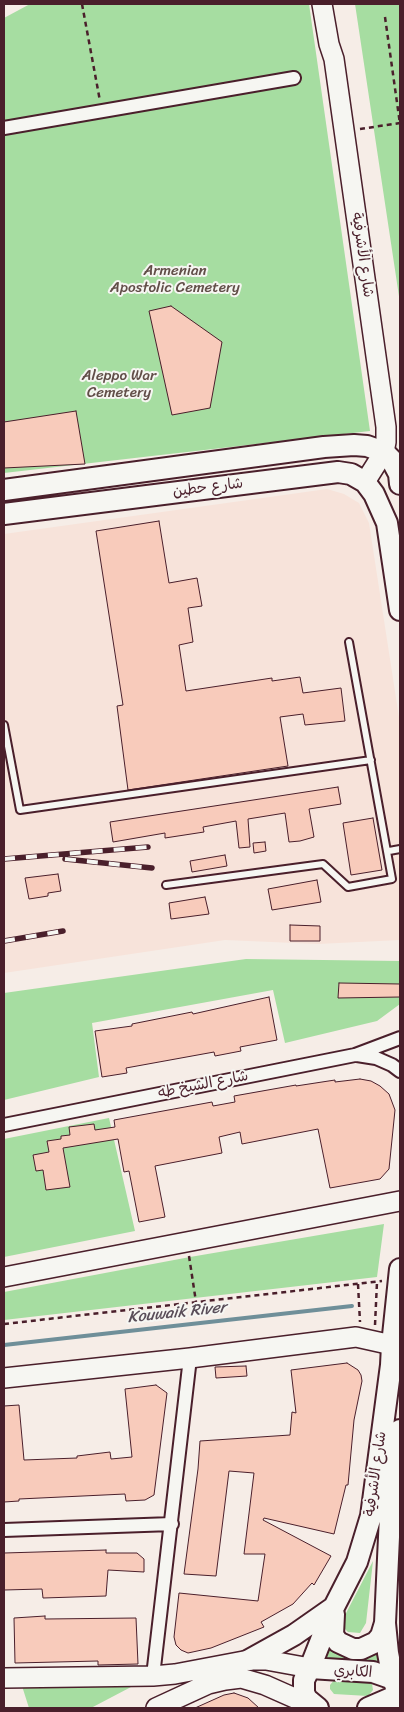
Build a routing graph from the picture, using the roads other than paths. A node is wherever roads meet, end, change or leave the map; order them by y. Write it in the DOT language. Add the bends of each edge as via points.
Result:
graph roads {
  1 [pos="322,4"];
  2 [pos="330,4"];
  3 [pos="334,59"];
  4 [pos="294,78"];
  5 [pos="4,128"];
  6 [pos="384,452"];
  7 [pos="365,482"];
  8 [pos="400,484"];
  9 [pos="4,490"];
  10 [pos="4,514"];
  11 [pos="400,610"];
  12 [pos="349,642"];
  13 [pos="4,725"];
  14 [pos="371,760"];
  15 [pos="400,849"];
  16 [pos="388,851"];
  17 [pos="166,885"];
  18 [pos="400,1038"];
  19 [pos="355,1055"];
  20 [pos="400,1072"];
  21 [pos="4,1125"];
  22 [pos="400,1201"];
  23 [pos="400,1274"];
  24 [pos="4,1277"];
  25 [pos="376,1341"];
  26 [pos="190,1358"];
  27 [pos="4,1378"];
  28 [pos="400,1430"];
  29 [pos="172,1524"];
  30 [pos="4,1530"];
  31 [pos="334,1607"];
  32 [pos="385,1624"];
  33 [pos="249,1660"];
  34 [pos="310,1668"];
  35 [pos="154,1676"];
  36 [pos="4,1678"];
  37 [pos="398,1692"];
  38 [pos="287,1702"];
  39 [pos="156,1708"];
  40 [pos="317,1708"];
  41 [pos="368,1708"];
  1 -- 3 [label="main road, شارع الأشرفية"];
  2 -- 3 [label="main road, شارع الأشرفية" via="337,47"];
  3 -- 6 [label="main road, شارع الأشرفية" via="386,427"];
  4 -- 5 [label="street"];
  6 -- 7 [label="main road, شارع الأشرفية"];
  6 -- 8 [label="main road" via="391,459"];
  6 -- 9 [label="main road, شارع حطين" via="367,446 324,447"];
  7 -- 10 [label="main road, شارع حطين" via="351,474 338,472"];
  7 -- 11 [label="main road" via="374,494 386,523"];
  12 -- 14 [label="lane"];
  13 -- 14 [label="lane" via="20,810"];
  14 -- 16 [label="lane"];
  15 -- 16 [label="lane"];
  16 -- 17 [label="lane" via="392,879 348,887 323,864"];
  18 -- 19 [label="street, شارع الشيخ طه"];
  19 -- 20 [label="street" via="376,1058"];
  19 -- 21 [label="street, شارع الشيخ طه"];
  22 -- 24 [label="main road"];
  23 -- 25 [label="main road, شارع الأشرفية"];
  25 -- 26 [label="main road" via="356,1337"];
  25 -- 31 [label="main road, شارع الأشرفية" via="391,1365 371,1516 357,1562"];
  26 -- 27 [label="main road"];
  26 -- 29 [label="street"];
  28 -- 32 [label="main road, شارع الأشرفية" via="391,1494"];
  29 -- 30 [label="street"];
  29 -- 35 [label="street"];
  31 -- 32 [label="main road" via="333,1636 353,1649 376,1642"];
  31 -- 33 [label="main road" via="294,1635"];
  31 -- 34 [label="main road, شارع الأشرفية"];
  32 -- 37 [label="main road, شارع الأشرفية"];
  33 -- 34 [label="main road"];
  33 -- 35 [label="main road"];
  34 -- 37 [label="main road, الكابري" via="373,1672"];
  34 -- 40 [label="main road" via="304,1680 304,1693"];
  35 -- 36 [label="main road"];
  37 -- 41 [label="main road"];
  38 -- 39 [label="main road" via="265,1685 241,1678 208,1684"];
  38 -- 40 [label="main road"];
}
